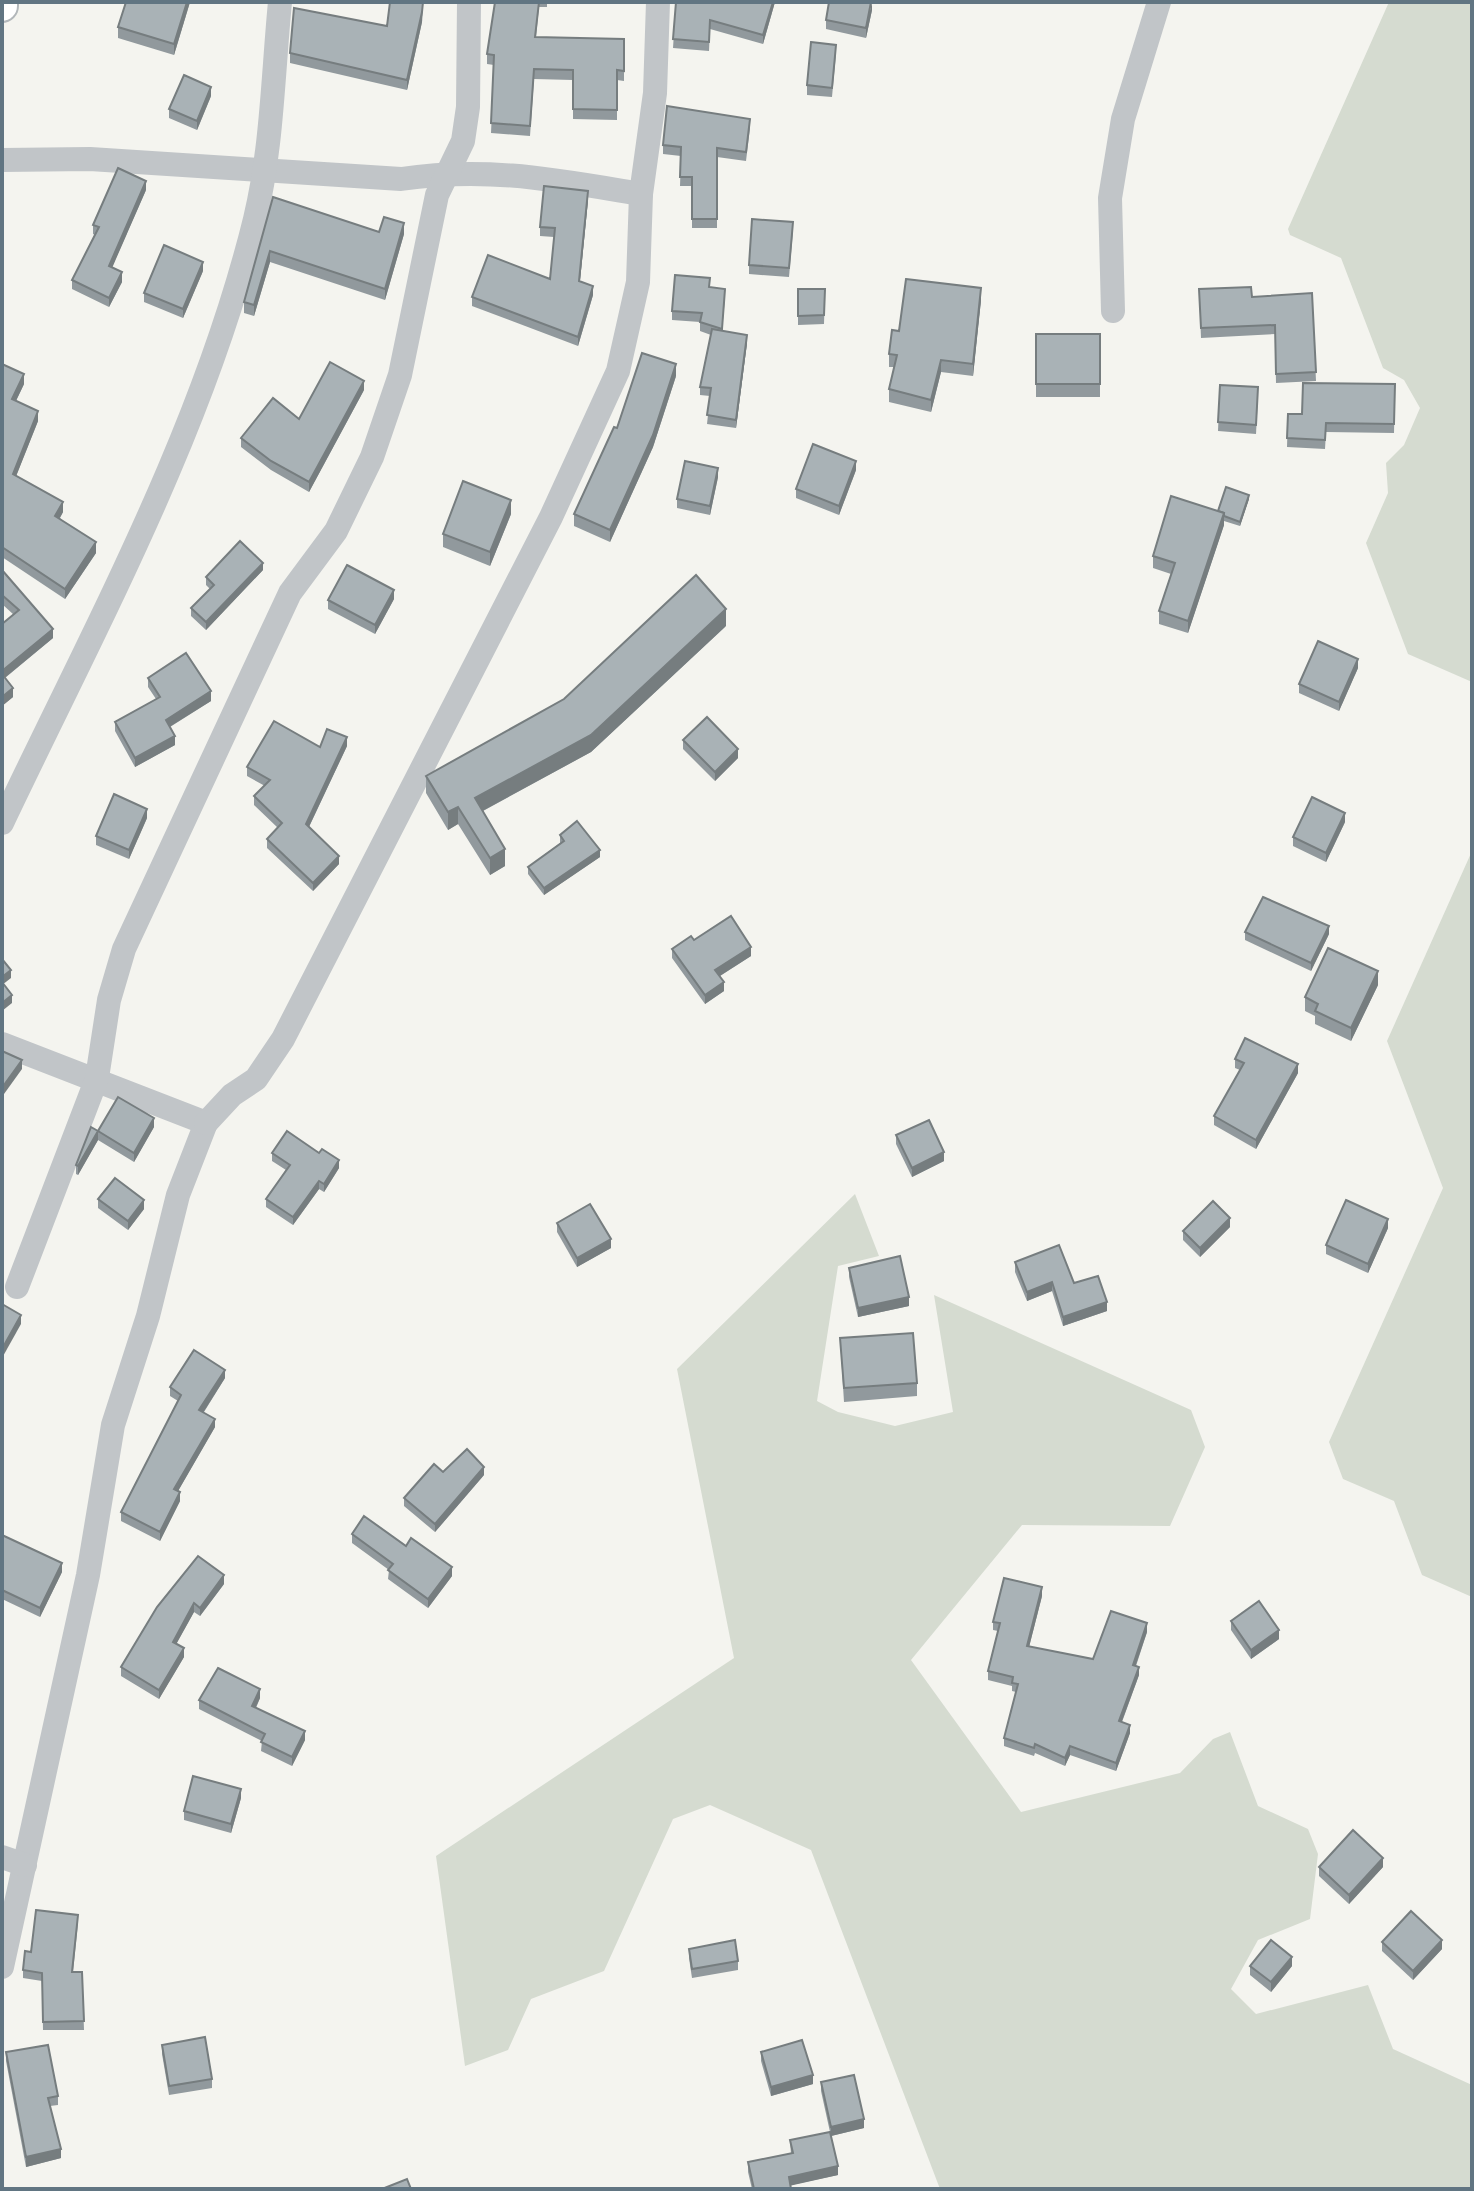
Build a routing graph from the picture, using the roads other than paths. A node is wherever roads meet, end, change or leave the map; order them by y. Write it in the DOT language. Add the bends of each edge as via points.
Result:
graph roads {
  1 [pos="280,2"];
  2 [pos="469,2"];
  3 [pos="658,2"];
  4 [pos="1159,2"];
  5 [pos="2,160"];
  6 [pos="265,169"];
  7 [pos="446,172"];
  8 [pos="641,194"];
  9 [pos="1113,311"];
  10 [pos="2,823"];
  11 [pos="2,1044"];
  12 [pos="97,1078"];
  13 [pos="206,1123"];
  14 [pos="17,1287"];
  15 [pos="2,1857"];
  16 [pos="25,1865"];
  17 [pos="2,1967"];
  1 -- 6 [label="street"];
  2 -- 7 [label="street" via="468,107 463,141"];
  3 -- 8 [label="street" via="655,93"];
  4 -- 9 [label="street" via="1123,119 1110,198"];
  5 -- 6 [label="street"];
  6 -- 7 [label="street" via="401,179"];
  6 -- 10 [label="street" via="217,349 190,422"];
  7 -- 8 [label="street" via="493,171"];
  7 -- 12 [label="street" via="400,375 372,457 336,531 290,593 124,949 109,1000"];
  8 -- 13 [label="street" via="638,282 618,371 551,517 283,1039 256,1079"];
  11 -- 12 [label="street"];
  12 -- 13 [label="street"];
  12 -- 14 [label="street"];
  13 -- 16 [label="street" via="182,1181 148,1316 113,1425 88,1575"];
  15 -- 16 [label="street"];
  16 -- 17 [label="street"];
}
